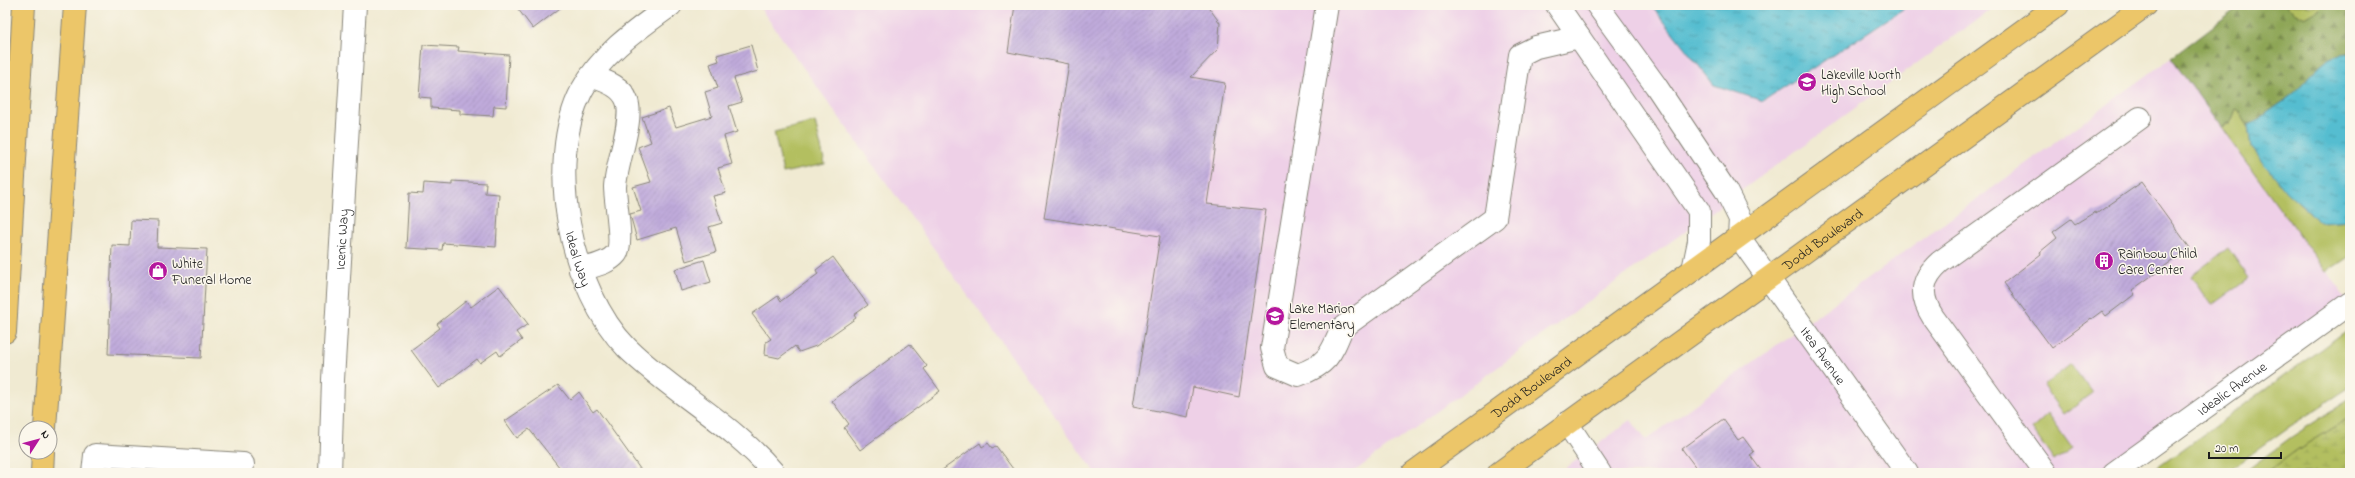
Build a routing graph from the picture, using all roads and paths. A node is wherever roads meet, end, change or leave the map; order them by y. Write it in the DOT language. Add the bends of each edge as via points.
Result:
graph roads {
  1 [pos="24,5"];
  2 [pos="75,5"];
  3 [pos="356,5"];
  4 [pos="671,5"];
  5 [pos="1327,5"];
  6 [pos="1557,5"];
  7 [pos="1597,5"];
  8 [pos="2058,5"];
  9 [pos="2146,5"];
  10 [pos="1579,37"];
  11 [pos="591,76"];
  12 [pos="2140,118"];
  13 [pos="1739,237"];
  14 [pos="580,270"];
  15 [pos="1693,270"];
  16 [pos="1770,279"];
  17 [pos="2350,303"];
  18 [pos="5,332"];
  19 [pos="46,420"];
  20 [pos="1567,423"];
  21 [pos="43,460"];
  22 [pos="42,473"];
  23 [pos="93,473"];
  24 [pos="242,473"];
  25 [pos="330,473"];
  26 [pos="774,473"];
  27 [pos="1413,473"];
  28 [pos="1499,473"];
  29 [pos="1600,473"];
  30 [pos="1907,473"];
  31 [pos="2046,473"];
  32 [pos="2114,473"];
  1 -- 18 [label="main road"];
  2 -- 19 [label="main road"];
  3 -- 25 [label="street, Icenic Way" via="333,380"];
  4 -- 11 [label="street, Ideal Way" via="610,52"];
  5 -- 10 [label="street" via="1272,348 1277,366 1298,375 1316,368 1332,350 1342,328 1495,218 1520,55 1536,47"];
  6 -- 10 [label="street"];
  7 -- 13 [label="street" via="1656,86 1726,191 1740,219"];
  8 -- 13 [label="main road, Dodd Boulevard"];
  9 -- 16 [label="main road, Dodd Boulevard"];
  10 -- 15 [label="street" via="1699,211 1699,241"];
  11 -- 14 [label="street, Ideal Way" via="582,90 571,119 566,156 569,215"];
  11 -- 14 [label="street" via="623,92 630,116 615,184 620,244 616,254 604,262"];
  12 -- 31 [label="street" via="1940,262 1926,278 1922,289 1933,317"];
  13 -- 15 [label="main road, Dodd Boulevard"];
  13 -- 16 [label="street, Itea Avenue"];
  14 -- 26 [label="street, Ideal Way" via="599,310 626,347 748,445"];
  15 -- 27 [label="main road, Dodd Boulevard"];
  16 -- 20 [label="main road, Dodd Boulevard"];
  16 -- 30 [label="street, Itea Avenue"];
  17 -- 32 [label="street, Idealic Avenue"];
  20 -- 28 [label="main road, Dodd Boulevard"];
  20 -- 29 [label="street"];
  21 -- 22 [label="main road"];
  23 -- 24 [label="street" via="95,455 243,464"];
}
